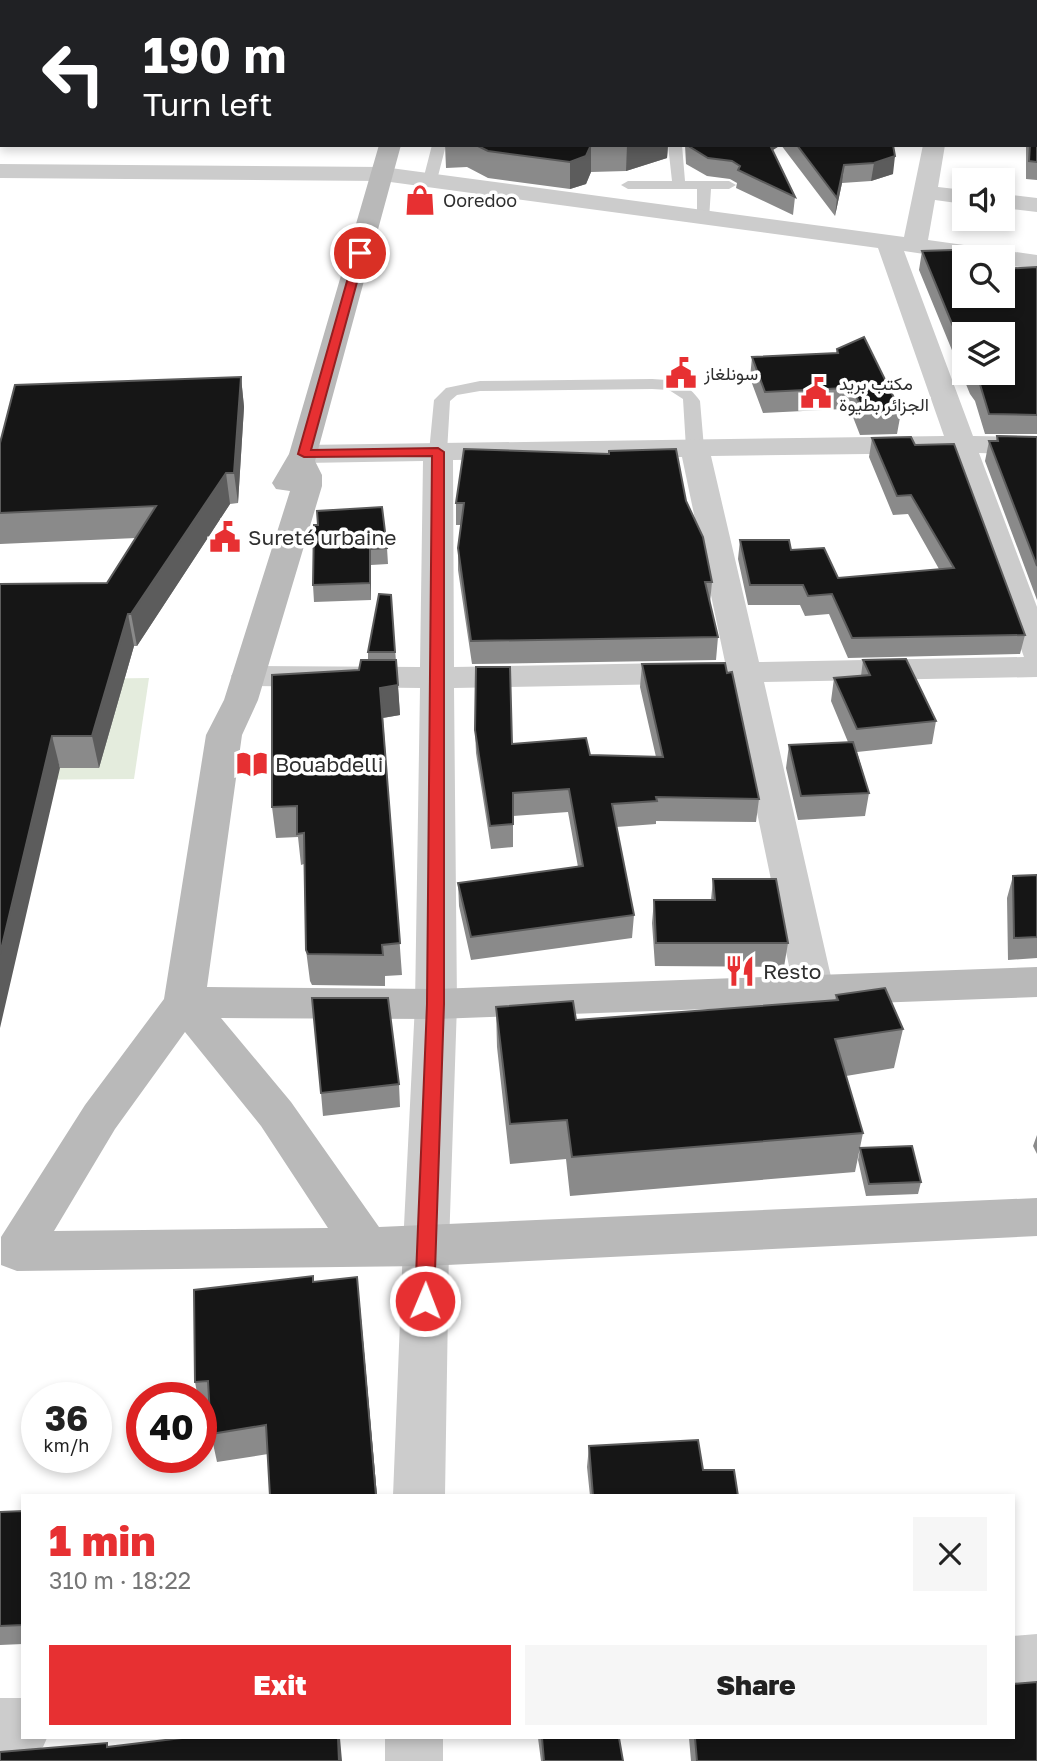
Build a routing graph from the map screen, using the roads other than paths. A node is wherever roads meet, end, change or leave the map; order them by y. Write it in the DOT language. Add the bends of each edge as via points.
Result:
graph roads {
  1 [pos="390,147"];
  2 [pos="438,147"];
  3 [pos="675,147"];
  4 [pos="934,147"];
  5 [pos="0,171"];
  6 [pos="383,174"];
  7 [pos="430,180"];
  8 [pos="679,185"];
  9 [pos="704,185"];
  10 [pos="729,185"];
  11 [pos="925,192"];
  12 [pos="634,193"];
  13 [pos="952,195"];
  14 [pos="1015,202"];
  15 [pos="1037,205"];
  16 [pos="704,216"];
  17 [pos="902,244"];
  18 [pos="1037,261"];
  19 [pos="960,444"];
  20 [pos="1037,446"];
  21 [pos="695,448"];
  22 [pos="438,452"];
  23 [pos="303,458"];
  24 [pos="1037,652"];
  25 [pos="1037,667"];
  26 [pos="744,673"];
  27 [pos="248,676"];
  28 [pos="438,678"];
  29 [pos="224,735"];
  30 [pos="1037,982"];
  31 [pos="814,990"];
  32 [pos="184,1002"];
  33 [pos="436,1004"];
  34 [pos="1037,1217"];
  35 [pos="426,1246"];
  36 [pos="367,1247"];
  37 [pos="8,1252"];
  38 [pos="419,1494"];
  39 [pos="1037,1662"];
  40 [pos="1015,1664"];
  41 [pos="0,1727"];
  42 [pos="21,1727"];
  43 [pos="414,1739"];
  44 [pos="414,1761"];
  1 -- 6 [label="main road"];
  2 -- 7 [label="lane"];
  3 -- 8 [label="lane"];
  4 -- 11 [label="street"];
  5 -- 6 [label="street"];
  6 -- 7 [label="street"];
  6 -- 23 [label="main road"];
  7 -- 12 [label="street"];
  8 -- 9 [label="lane"];
  8 -- 12 [label="lane"];
  9 -- 10 [label="lane"];
  9 -- 16 [label="lane"];
  11 -- 13 [label="street"];
  11 -- 17 [label="street"];
  12 -- 16 [label="street"];
  14 -- 15 [label="street"];
  16 -- 17 [label="street"];
  17 -- 18 [label="street"];
  17 -- 19 [label="street"];
  19 -- 20 [label="street"];
  19 -- 21 [label="street"];
  19 -- 24 [label="street"];
  21 -- 22 [label="street"];
  21 -- 22 [label="lane" via="692,401 674,386 480,386 453,391 442,400"];
  21 -- 26 [label="street"];
  22 -- 23 [label="street"];
  22 -- 28 [label="street"];
  23 -- 27 [label="main road" via="307,486"];
  23 -- 29 [label="main road" via="285,486 253,578 223,689 220,714"];
  25 -- 26 [label="street"];
  26 -- 28 [label="street"];
  26 -- 31 [label="street"];
  27 -- 28 [label="street"];
  27 -- 29 [label="main road"];
  28 -- 33 [label="street"];
  29 -- 32 [label="main road"];
  30 -- 31 [label="main road"];
  31 -- 33 [label="main road"];
  32 -- 33 [label="main road"];
  32 -- 36 [label="main road" via="276,1114"];
  32 -- 37 [label="main road"];
  33 -- 35 [label="street"];
  34 -- 35 [label="main road"];
  35 -- 36 [label="main road"];
  35 -- 38 [label="street"];
  36 -- 37 [label="main road"];
  39 -- 40 [label="street"];
  41 -- 42 [label="street"];
  43 -- 44 [label="street"];
}
